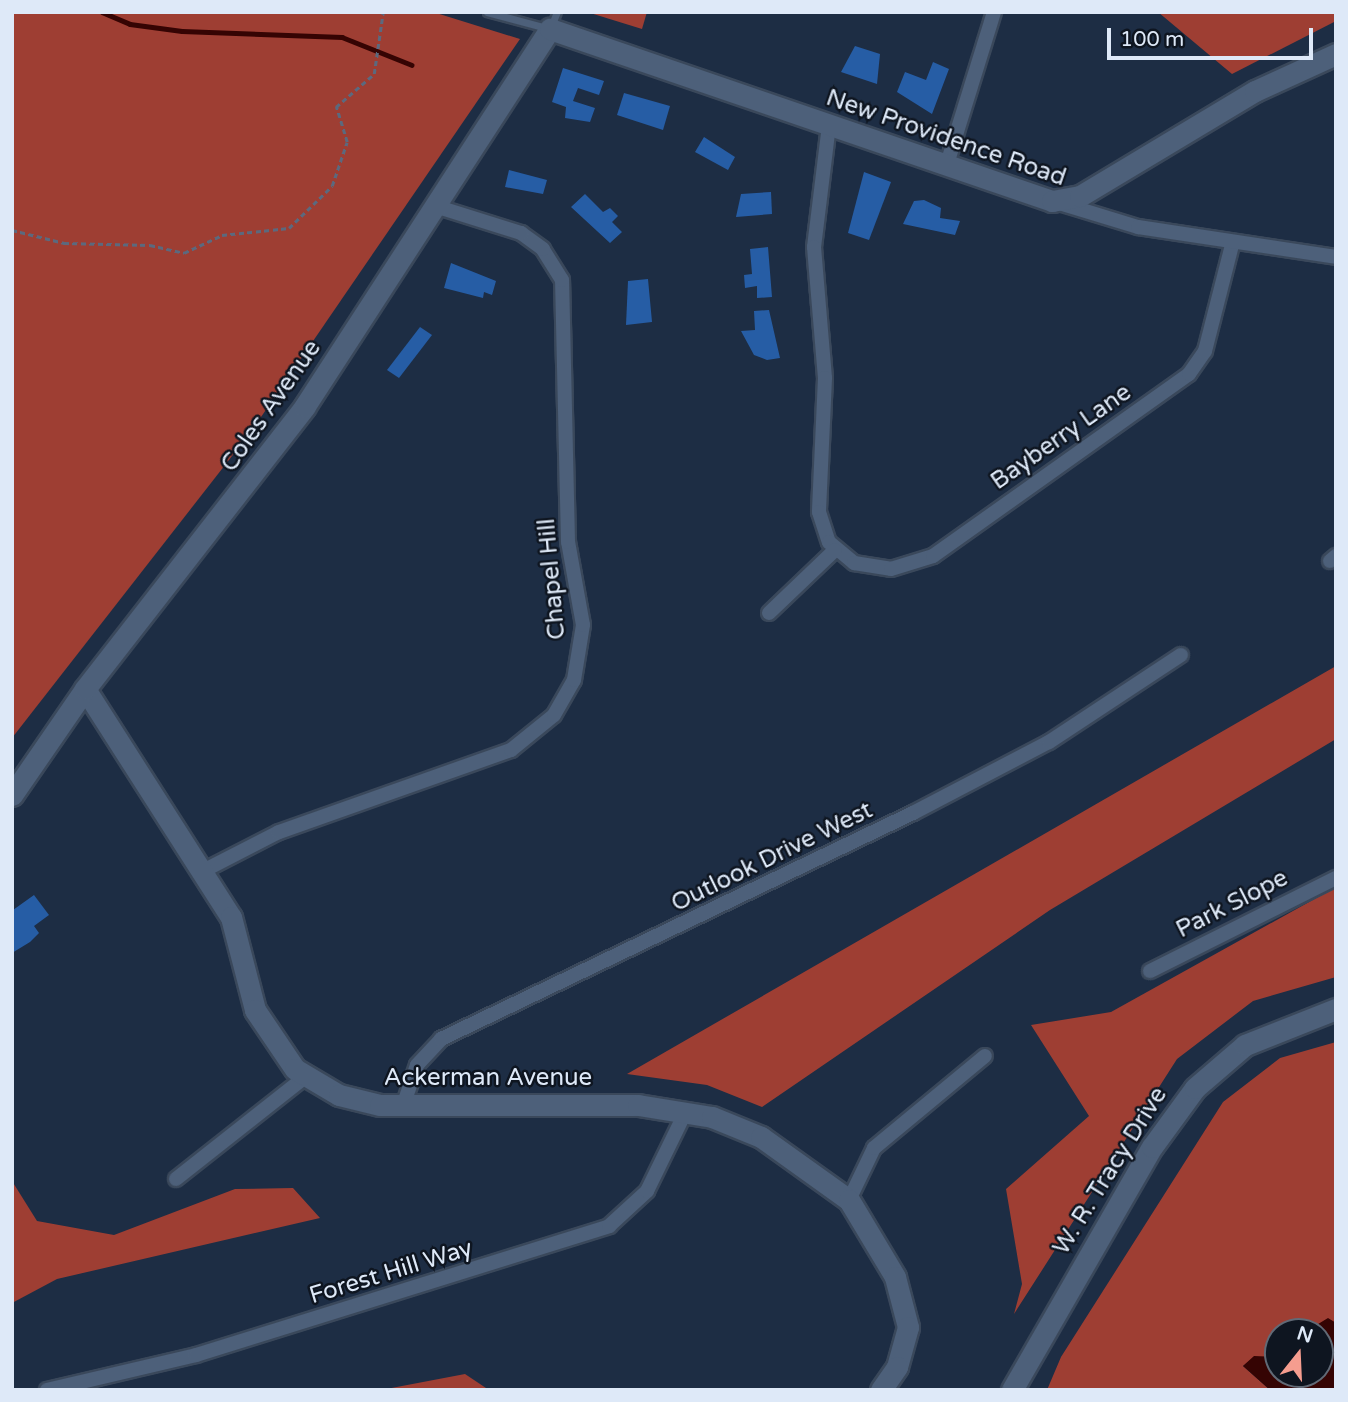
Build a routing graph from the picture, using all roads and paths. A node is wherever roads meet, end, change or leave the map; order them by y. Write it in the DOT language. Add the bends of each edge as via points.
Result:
graph roads {
  1 [pos="383,12"];
  2 [pos="486,12"];
  3 [pos="994,12"];
  4 [pos="553,21"];
  5 [pos="1336,54"];
  6 [pos="829,125"];
  7 [pos="947,164"];
  8 [pos="1052,201"];
  9 [pos="438,207"];
  10 [pos="12,230"];
  11 [pos="1232,245"];
  12 [pos="1336,257"];
  13 [pos="835,550"];
  14 [pos="769,613"];
  15 [pos="1181,655"];
  16 [pos="85,689"];
  17 [pos="12,795"];
  18 [pos="203,871"];
  19 [pos="1336,878"];
  20 [pos="1150,971"];
  21 [pos="1336,1009"];
  22 [pos="985,1056"];
  23 [pos="305,1077"];
  24 [pos="403,1106"];
  25 [pos="686,1111"];
  26 [pos="176,1180"];
  27 [pos="849,1200"];
  28 [pos="47,1390"];
  29 [pos="881,1390"];
  30 [pos="1012,1390"];
  1 -- 10 [label="path" via="371,79 338,103 347,142 332,186 289,228 222,235 184,253 150,245 65,243"];
  2 -- 4 [label="lane"];
  3 -- 7 [label="street"];
  4 -- 6 [label="street, New Providence Road"];
  4 -- 9 [label="street, Coles Avenue"];
  5 -- 8 [label="street" via="1255,91 1080,196"];
  6 -- 7 [label="street, New Providence Road"];
  6 -- 13 [label="street" via="814,247 825,377 820,512"];
  7 -- 8 [label="street, New Providence Road"];
  8 -- 11 [label="street, New Providence Road" via="1138,227"];
  9 -- 16 [label="street, Coles Avenue" via="260,470"];
  9 -- 18 [label="street, Chapel Hill" via="521,233 543,249 562,280 568,542 583,625 574,680 554,715 511,750 279,832"];
  11 -- 12 [label="street, New Providence Road"];
  11 -- 13 [label="street, Bayberry Lane" via="1205,351 1189,374 933,556 879,569 854,563"];
  13 -- 14 [label="street"];
  15 -- 24 [label="street, Outlook Drive West" via="1049,742 938,800 441,1039 416,1065"];
  16 -- 17 [label="street, Coles Avenue"];
  16 -- 18 [label="street, Ackerman Avenue"];
  18 -- 23 [label="street, Ackerman Avenue" via="237,930 262,1025"];
  19 -- 20 [label="street, Park Slope"];
  21 -- 30 [label="street, W. R. Tracy Drive" via="1245,1045 1195,1088 1152,1146"];
  22 -- 27 [label="street" via="874,1148"];
  23 -- 24 [label="street, Ackerman Avenue" via="339,1095"];
  23 -- 26 [label="street"];
  24 -- 25 [label="street, Ackerman Avenue" via="612,1104"];
  25 -- 27 [label="street, Ackerman Avenue" via="761,1137"];
  25 -- 28 [label="street, Forest Hill Way" via="647,1191 610,1226 195,1355"];
  27 -- 29 [label="street, Ackerman Avenue" via="881,1249 906,1314 902,1355"];
}
